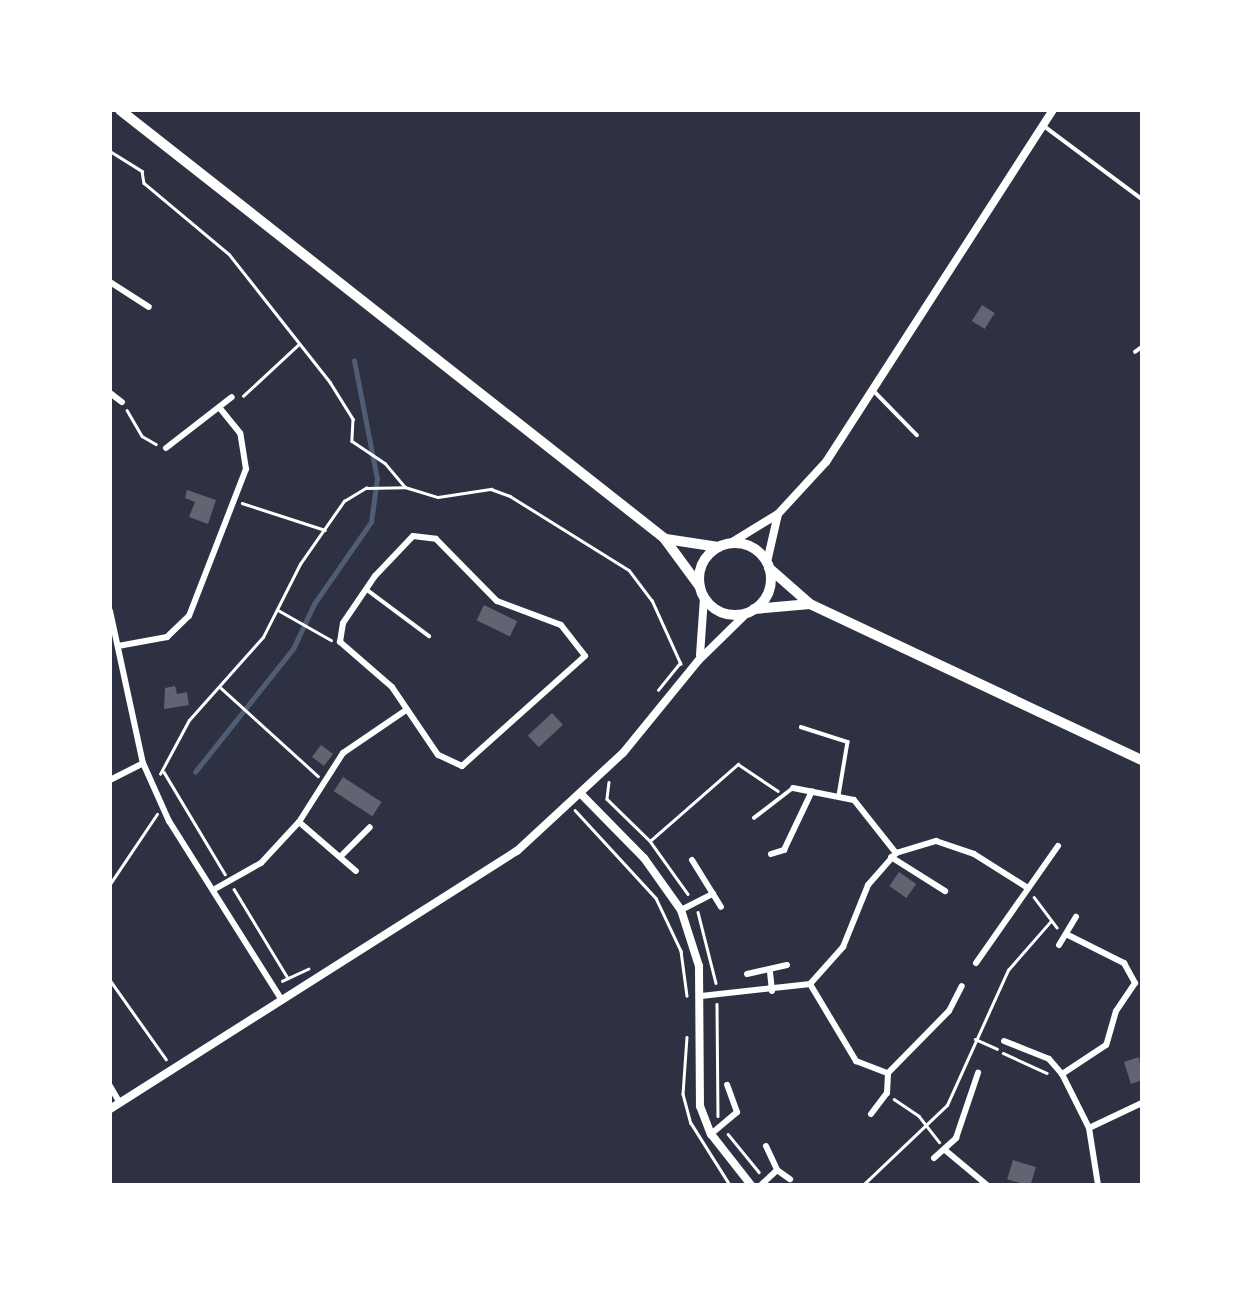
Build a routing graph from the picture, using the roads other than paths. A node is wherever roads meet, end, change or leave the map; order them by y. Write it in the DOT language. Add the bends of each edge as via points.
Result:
graph roads {
  1 [pos="120,110"];
  2 [pos="1053,110"];
  3 [pos="1043,125"];
  4 [pos="1142,199"];
  5 [pos="110,282"];
  6 [pos="149,307"];
  7 [pos="1142,347"];
  8 [pos="1135,352"];
  9 [pos="873,390"];
  10 [pos="110,393"];
  11 [pos="232,397"];
  12 [pos="122,402"];
  13 [pos="219,407"];
  14 [pos="917,435"];
  15 [pos="166,448"];
  16 [pos="779,514"];
  17 [pos="664,538"];
  18 [pos="723,545"];
  19 [pos="768,565"];
  20 [pos="366,589"];
  21 [pos="702,593"];
  22 [pos="810,604"];
  23 [pos="110,611"];
  24 [pos="750,611"];
  25 [pos="429,636"];
  26 [pos="118,646"];
  27 [pos="698,661"];
  28 [pos="406,710"];
  29 [pos="801,727"];
  30 [pos="1142,760"];
  31 [pos="143,763"];
  32 [pos="110,780"];
  33 [pos="793,788"];
  34 [pos="812,791"];
  35 [pos="581,794"];
  36 [pos="839,796"];
  37 [pos="754,818"];
  38 [pos="299,822"];
  39 [pos="370,827"];
  40 [pos="1058,846"];
  41 [pos="771,855"];
  42 [pos="894,855"];
  43 [pos="340,857"];
  44 [pos="692,860"];
  45 [pos="356,872"];
  46 [pos="1028,888"];
  47 [pos="212,890"];
  48 [pos="945,891"];
  49 [pos="713,894"];
  50 [pos="721,908"];
  51 [pos="681,910"];
  52 [pos="1076,917"];
  53 [pos="1068,934"];
  54 [pos="1059,945"];
  55 [pos="976,963"];
  56 [pos="787,965"];
  57 [pos="770,972"];
  58 [pos="747,974"];
  59 [pos="1139,983"];
  60 [pos="810,984"];
  61 [pos="962,986"];
  62 [pos="772,991"];
  63 [pos="701,996"];
  64 [pos="281,999"];
  65 [pos="1004,1041"];
  66 [pos="888,1073"];
  67 [pos="978,1073"];
  68 [pos="1062,1074"];
  69 [pos="727,1085"];
  70 [pos="110,1086"];
  71 [pos="120,1103"];
  72 [pos="1142,1103"];
  73 [pos="110,1110"];
  74 [pos="871,1114"];
  75 [pos="1089,1128"];
  76 [pos="711,1134"];
  77 [pos="766,1146"];
  78 [pos="945,1150"];
  79 [pos="934,1158"];
  80 [pos="777,1170"];
  81 [pos="790,1179"];
  82 [pos="983,1184"];
  83 [pos="751,1185"];
  84 [pos="761,1185"];
  85 [pos="1098,1185"];
  1 -- 17 [label="main road"];
  2 -- 3 [label="street"];
  3 -- 4 [label="lane"];
  3 -- 9 [label="street"];
  5 -- 6 [label="street"];
  7 -- 8 [label="lane"];
  9 -- 14 [label="lane"];
  9 -- 16 [label="street" via="827,462"];
  10 -- 12 [label="street"];
  11 -- 13 [label="street"];
  13 -- 15 [label="street"];
  13 -- 26 [label="street" via="247,450 236,501 189,616 167,637"];
  16 -- 18 [label="street"];
  16 -- 19 [label="street"];
  17 -- 18 [label="main road"];
  17 -- 21 [label="main road"];
  18 -- 19 [label="main road" via="751,547"];
  18 -- 21 [label="main road" via="702,564"];
  19 -- 22 [label="main road"];
  19 -- 24 [label="main road" via="769,591"];
  20 -- 25 [label="lane"];
  20 -- 28 [label="street" via="343,623 340,642 392,687"];
  20 -- 28 [label="street" via="413,536 436,539 481,588 561,625 585,656 462,766 438,755"];
  21 -- 24 [label="main road" via="723,613"];
  21 -- 27 [label="street"];
  22 -- 24 [label="main road"];
  22 -- 30 [label="main road"];
  23 -- 26 [label="street"];
  24 -- 27 [label="street"];
  26 -- 31 [label="street"];
  27 -- 35 [label="street"];
  28 -- 38 [label="street" via="343,753"];
  29 -- 36 [label="lane" via="848,742"];
  31 -- 32 [label="street"];
  31 -- 47 [label="street" via="163,808"];
  33 -- 34 [label="street"];
  33 -- 37 [label="lane"];
  34 -- 36 [label="street"];
  34 -- 41 [label="street" via="784,850"];
  35 -- 51 [label="street" via="643,858"];
  35 -- 64 [label="street" via="474,881"];
  36 -- 42 [label="street" via="854,800"];
  38 -- 43 [label="street"];
  38 -- 47 [label="street" via="261,863"];
  39 -- 43 [label="street"];
  40 -- 46 [label="street"];
  42 -- 46 [label="street" via="936,841 974,854"];
  42 -- 48 [label="street"];
  42 -- 60 [label="street" via="868,885 843,947"];
  43 -- 45 [label="street"];
  44 -- 49 [label="street"];
  46 -- 55 [label="street"];
  47 -- 64 [label="street"];
  49 -- 50 [label="street"];
  49 -- 51 [label="street"];
  51 -- 63 [label="street"];
  52 -- 53 [label="street"];
  53 -- 54 [label="street"];
  53 -- 59 [label="street" via="1124,962"];
  56 -- 57 [label="street"];
  57 -- 58 [label="street"];
  57 -- 62 [label="street"];
  59 -- 68 [label="street" via="1116,1011 1106,1045"];
  60 -- 62 [label="street"];
  60 -- 66 [label="street" via="856,1061"];
  61 -- 66 [label="street" via="949,1012"];
  62 -- 63 [label="street"];
  63 -- 76 [label="street" via="697,1090"];
  64 -- 71 [label="street"];
  65 -- 68 [label="street" via="1049,1059"];
  66 -- 74 [label="street" via="887,1093"];
  67 -- 78 [label="street" via="956,1138"];
  68 -- 75 [label="street"];
  69 -- 76 [label="street" via="737,1112 734,1121"];
  70 -- 71 [label="street"];
  71 -- 73 [label="street"];
  72 -- 75 [label="street"];
  75 -- 85 [label="street"];
  76 -- 83 [label="street"];
  77 -- 80 [label="street"];
  78 -- 79 [label="street"];
  78 -- 82 [label="street"];
  80 -- 81 [label="street"];
  80 -- 84 [label="street"];
}
